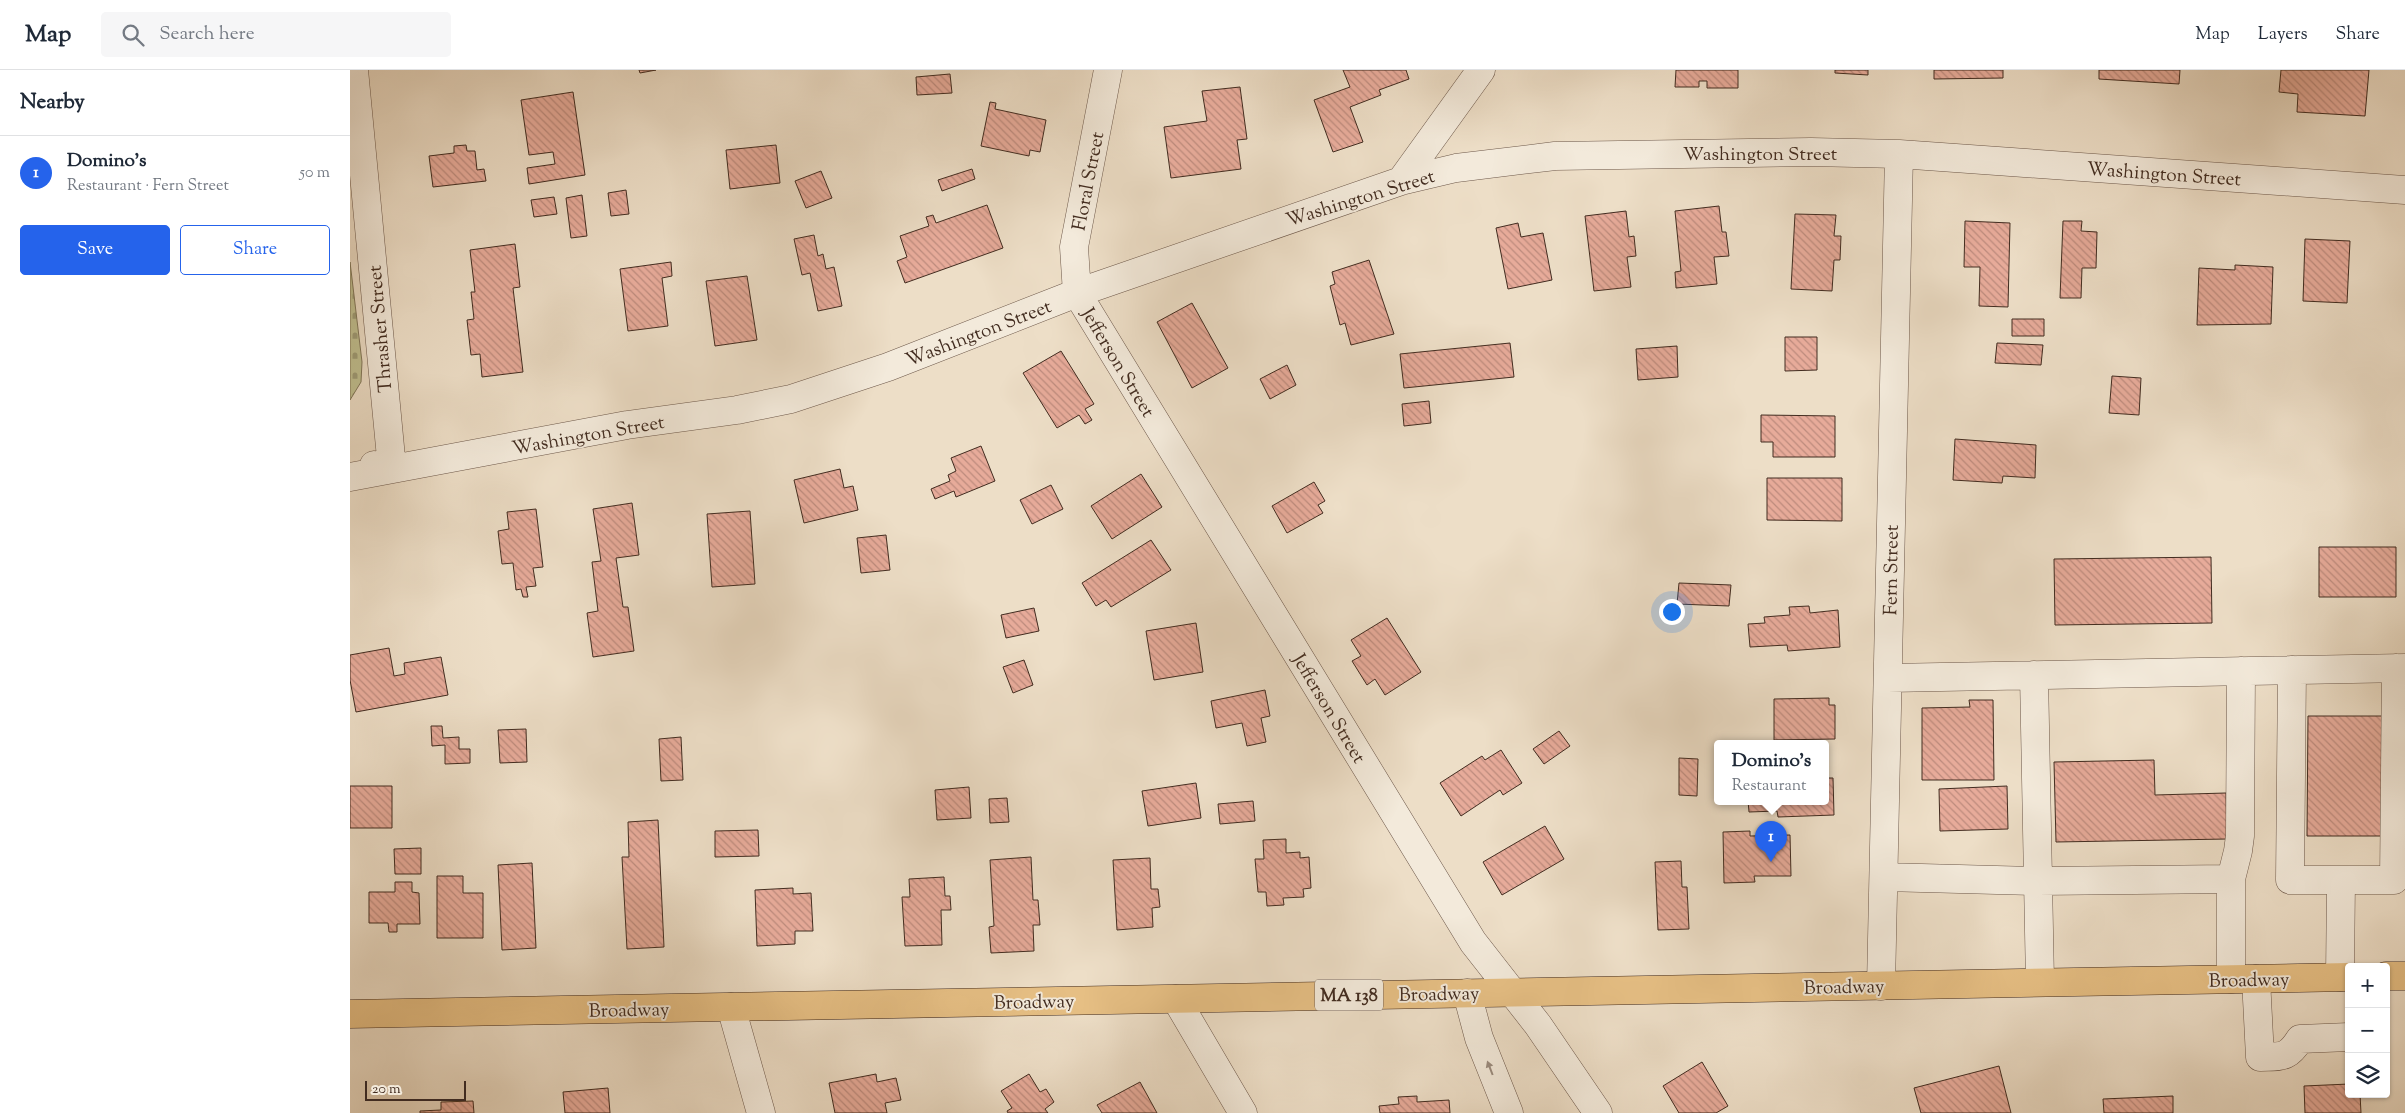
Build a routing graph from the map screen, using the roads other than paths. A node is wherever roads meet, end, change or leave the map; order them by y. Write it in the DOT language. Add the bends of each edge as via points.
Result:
graph roads {
  1 [pos="354,70"];
  2 [pos="1108,70"];
  3 [pos="1481,70"];
  4 [pos="1899,154"];
  5 [pos="1401,180"];
  6 [pos="2405,190"];
  7 [pos="1077,293"];
  8 [pos="350,459"];
  9 [pos="392,468"];
  10 [pos="350,477"];
  11 [pos="2401,668"];
  12 [pos="2292,670"];
  13 [pos="2241,671"];
  14 [pos="2034,675"];
  15 [pos="1888,678"];
  16 [pos="1884,877"];
  17 [pos="2231,879"];
  18 [pos="2341,880"];
  19 [pos="2038,881"];
  20 [pos="2390,976"];
  21 [pos="2405,976"];
  22 [pos="2344,977"];
  23 [pos="2244,979"];
  24 [pos="2040,982"];
  25 [pos="1881,986"];
  26 [pos="1511,992"];
  27 [pos="1467,993"];
  28 [pos="1176,999"];
  29 [pos="731,1007"];
  30 [pos="350,1014"];
  31 [pos="2345,1037"];
  32 [pos="761,1113"];
  33 [pos="1243,1113"];
  34 [pos="1509,1113"];
  35 [pos="1598,1113"];
  1 -- 9 [label="street, Thrasher Street"];
  2 -- 7 [label="street, Floral Street" via="1074,247"];
  3 -- 5 [label="street"];
  4 -- 5 [label="street, Washington Street" via="1811,152 1555,156 1456,168"];
  4 -- 6 [label="street, Washington Street"];
  4 -- 15 [label="street, Fern Street"];
  5 -- 7 [label="street, Washington Street"];
  7 -- 9 [label="street, Washington Street" via="888,366 792,399"];
  7 -- 26 [label="street, Jefferson Street" via="1473,942"];
  8 -- 9 [label="street"];
  9 -- 10 [label="street, Washington Street"];
  11 -- 12 [label="street"];
  11 -- 18 [label="street" via="2394,880"];
  12 -- 13 [label="street"];
  12 -- 18 [label="street" via="2290,880"];
  13 -- 14 [label="street"];
  13 -- 17 [label="street" via="2240,836"];
  14 -- 15 [label="street"];
  14 -- 19 [label="street"];
  15 -- 16 [label="street, Fern Street"];
  16 -- 19 [label="street"];
  16 -- 25 [label="street, Fern Street"];
  17 -- 19 [label="street"];
  17 -- 23 [label="street"];
  18 -- 22 [label="street"];
  19 -- 24 [label="street"];
  20 -- 21 [label="main road"];
  22 -- 23 [label="main road, Broadway / MA 138"];
  23 -- 24 [label="main road, Broadway / MA 138"];
  23 -- 31 [label="street" via="2260,1057 2286,1056 2300,1039"];
  24 -- 25 [label="main road, Broadway / MA 138"];
  25 -- 26 [label="main road, Broadway / MA 138"];
  26 -- 27 [label="main road, Broadway / MA 138"];
  26 -- 35 [label="street, Jefferson Street"];
  27 -- 28 [label="main road, Broadway / MA 138"];
  34 -- 27 [label="street, one-way" via="1479,1038"];
  28 -- 29 [label="main road, Broadway / MA 138"];
  28 -- 33 [label="street"];
  29 -- 30 [label="main road, Broadway / MA 138"];
  29 -- 32 [label="street"];
}
